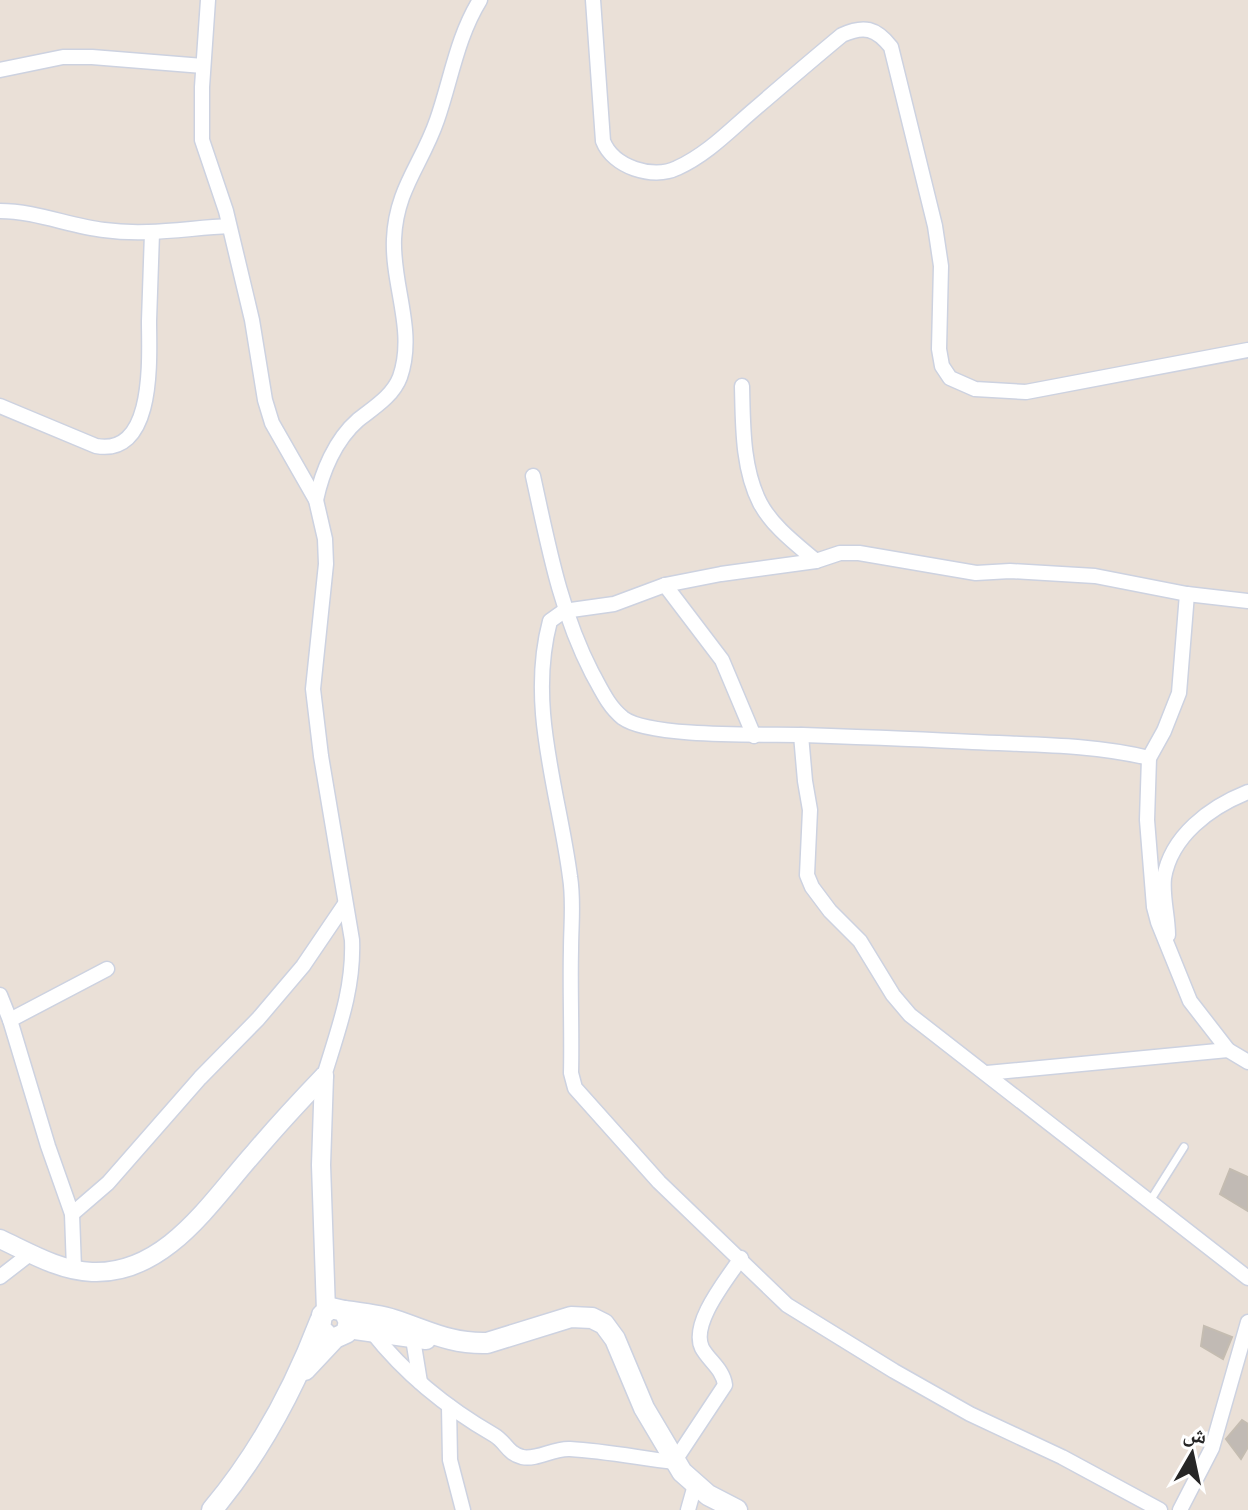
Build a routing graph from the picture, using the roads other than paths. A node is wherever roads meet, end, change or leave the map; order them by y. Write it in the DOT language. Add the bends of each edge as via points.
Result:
graph roads {
  1 [pos="208,0"];
  2 [pos="480,0"];
  3 [pos="593,0"];
  4 [pos="203,66"];
  5 [pos="0,70"];
  6 [pos="0,211"];
  7 [pos="229,226"];
  8 [pos="152,233"];
  9 [pos="1248,350"];
  10 [pos="742,386"];
  11 [pos="0,406"];
  12 [pos="533,476"];
  13 [pos="316,500"];
  14 [pos="816,561"];
  15 [pos="665,585"];
  16 [pos="1187,594"];
  17 [pos="1248,601"];
  18 [pos="564,611"];
  19 [pos="801,735"];
  20 [pos="754,736"];
  21 [pos="1149,758"];
  22 [pos="1248,792"];
  23 [pos="345,904"];
  24 [pos="1168,947"];
  25 [pos="107,969"];
  26 [pos="0,995"];
  27 [pos="10,1020"];
  28 [pos="1228,1050"];
  29 [pos="1248,1062"];
  30 [pos="987,1073"];
  31 [pos="324,1076"];
  32 [pos="1184,1147"];
  33 [pos="1149,1203"];
  34 [pos="72,1214"];
  35 [pos="0,1239"];
  36 [pos="31,1253"];
  37 [pos="741,1258"];
  38 [pos="74,1269"];
  39 [pos="0,1277"];
  40 [pos="1248,1278"];
  41 [pos="334,1322"];
  42 [pos="1248,1322"];
  43 [pos="372,1332"];
  44 [pos="442,1338"];
  45 [pos="413,1339"];
  46 [pos="420,1382"];
  47 [pos="449,1406"];
  48 [pos="674,1462"];
  49 [pos="695,1485"];
  50 [pos="212,1510"];
  51 [pos="463,1510"];
  52 [pos="688,1510"];
  53 [pos="737,1510"];
  54 [pos="1160,1510"];
  55 [pos="1180,1510"];
  1 -- 4 [label="street"];
  2 -- 13 [label="street" via="461,41 437,122 397,212 394,258 407,340 399,380 343,438 321,478"];
  3 -- 9 [label="street" via="603,141 621,163 655,173 675,170 713,146 842,35 857,28 881,34 891,47 935,226 941,266 939,349 942,366 957,383 1026,392"];
  4 -- 5 [label="street" via="63,57"];
  4 -- 7 [label="street" via="202,140"];
  6 -- 8 [label="street" via="103,230"];
  7 -- 8 [label="street"];
  7 -- 13 [label="street" via="272,423"];
  8 -- 11 [label="street" via="150,376 135,428 123,442 96,446"];
  10 -- 14 [label="street" via="748,469 760,503"];
  12 -- 18 [label="street"];
  13 -- 23 [label="street" via="326,564 313,689"];
  14 -- 15 [label="street"];
  14 -- 16 [label="street" via="859,553 976,573 1095,576"];
  15 -- 18 [label="street" via="614,604"];
  15 -- 20 [label="street" via="722,660"];
  16 -- 17 [label="street"];
  16 -- 21 [label="street" via="1179,693"];
  18 -- 20 [label="street" via="603,693 622,717 650,727"];
  18 -- 37 [label="street" via="552,617 545,638 542,697 573,908 572,1082 651,1174"];
  19 -- 20 [label="street"];
  19 -- 21 [label="street" via="1044,744"];
  19 -- 30 [label="street" via="810,810 807,875 812,887 860,941 910,1015"];
  21 -- 24 [label="street" via="1151,879"];
  22 -- 24 [label="street" via="1219,806 1175,845 1164,879"];
  23 -- 31 [label="street" via="353,969"];
  23 -- 34 [label="street" via="258,1019 119,1172"];
  24 -- 28 [label="street" via="1190,1001"];
  25 -- 27 [label="street"];
  26 -- 27 [label="street"];
  27 -- 34 [label="street"];
  28 -- 29 [label="street"];
  28 -- 30 [label="street"];
  30 -- 33 [label="street"];
  31 -- 38 [label="street" via="177,1238 119,1269"];
  31 -- 41 [label="street" via="321,1165"];
  32 -- 33 [label="lane"];
  33 -- 40 [label="street"];
  34 -- 38 [label="street"];
  35 -- 36 [label="street"];
  36 -- 38 [label="street"];
  36 -- 39 [label="street"];
  37 -- 48 [label="street" via="711,1304 700,1333 700,1344 725,1385"];
  37 -- 54 [label="street" via="787,1305 894,1371"];
  41 -- 43 [label="main road"];
  41 -- 44 [label="main road" via="395,1320"];
  41 -- 50 [label="main road"];
  42 -- 55 [label="street" via="1212,1448"];
  43 -- 45 [label="main road"];
  43 -- 46 [label="street"];
  44 -- 45 [label="main road"];
  44 -- 48 [label="main road" via="487,1343 571,1317 604,1324"];
  45 -- 46 [label="street"];
  46 -- 47 [label="street"];
  47 -- 48 [label="street" via="522,1457 570,1449"];
  47 -- 51 [label="street" via="450,1460"];
  48 -- 49 [label="main road"];
  49 -- 52 [label="street"];
  49 -- 53 [label="main road"];
}
